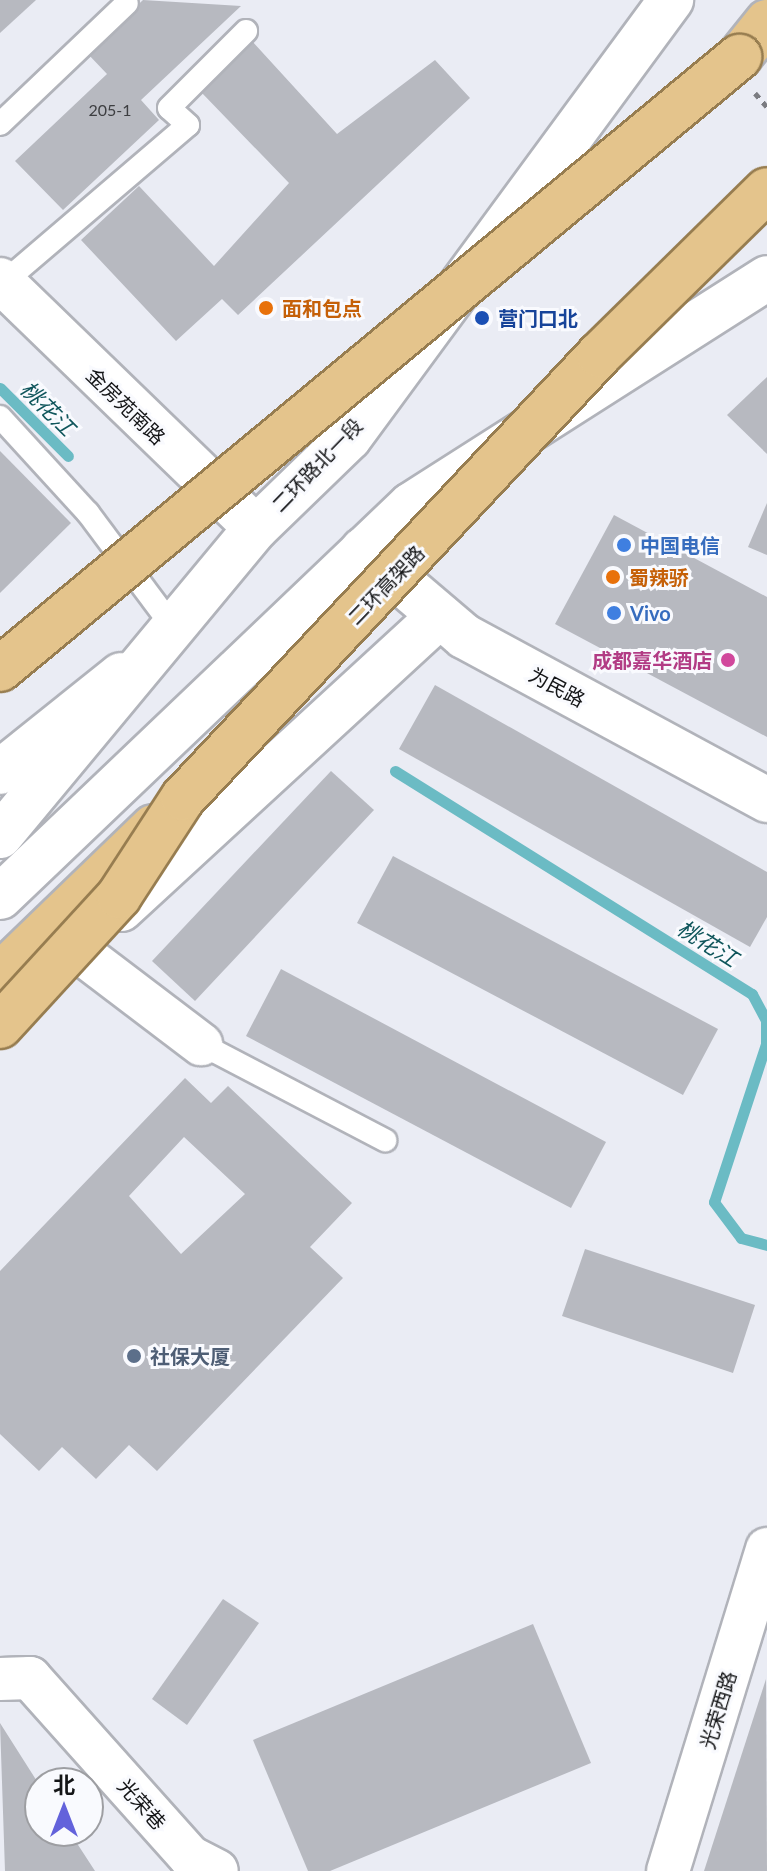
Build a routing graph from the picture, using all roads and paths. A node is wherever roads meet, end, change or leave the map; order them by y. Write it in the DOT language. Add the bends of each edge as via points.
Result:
graph roads {
  1 [pos="671,0"];
  2 [pos="127,3"];
  3 [pos="767,22"];
  4 [pos="246,31"];
  5 [pos="753,46"];
  6 [pos="0,124"];
  7 [pos="767,190"];
  8 [pos="767,278"];
  9 [pos="1,282"];
  10 [pos="0,417"];
  11 [pos="256,528"];
  12 [pos="363,550"];
  13 [pos="440,616"];
  14 [pos="176,631"];
  15 [pos="0,669"];
  16 [pos="0,772"];
  17 [pos="183,798"];
  18 [pos="767,800"];
  19 [pos="0,836"];
  20 [pos="0,897"];
  21 [pos="77,950"];
  22 [pos="0,975"];
  23 [pos="0,1025"];
  24 [pos="201,1044"];
  25 [pos="385,1140"];
  26 [pos="767,1549"];
  27 [pos="0,1679"];
  28 [pos="217,1871"];
  29 [pos="668,1871"];
  1 -- 11 [label="main road, 二环路北一段" via="349,438"];
  2 -- 6 [label="lane"];
  3 -- 5 [label="highway"];
  4 -- 9 [label="lane" via="169,108 188,125"];
  5 -- 15 [label="highway, bridge"];
  7 -- 17 [label="highway, 二环高架路, bridge" via="599,355"];
  8 -- 12 [label="main road" via="411,505"];
  9 -- 11 [label="main road, 金房苑南路"];
  10 -- 14 [label="lane" via="88,513"];
  11 -- 14 [label="main road, 二环路北一段"];
  12 -- 13 [label="main road, 为民路"];
  12 -- 20 [label="main road"];
  13 -- 18 [label="main road, 为民路" via="464,636"];
  13 -- 21 [label="main road"];
  14 -- 16 [label="main road"];
  14 -- 19 [label="main road, 二环路北一段"];
  17 -- 22 [label="highway, 二环高架路, bridge"];
  17 -- 23 [label="highway, bridge" via="119,896"];
  21 -- 23 [label="main road"];
  21 -- 24 [label="street"];
  24 -- 25 [label="lane"];
  26 -- 29 [label="street, 光荣西路"];
  27 -- 28 [label="street, 光荣巷" via="30,1678 190,1857"];
}
